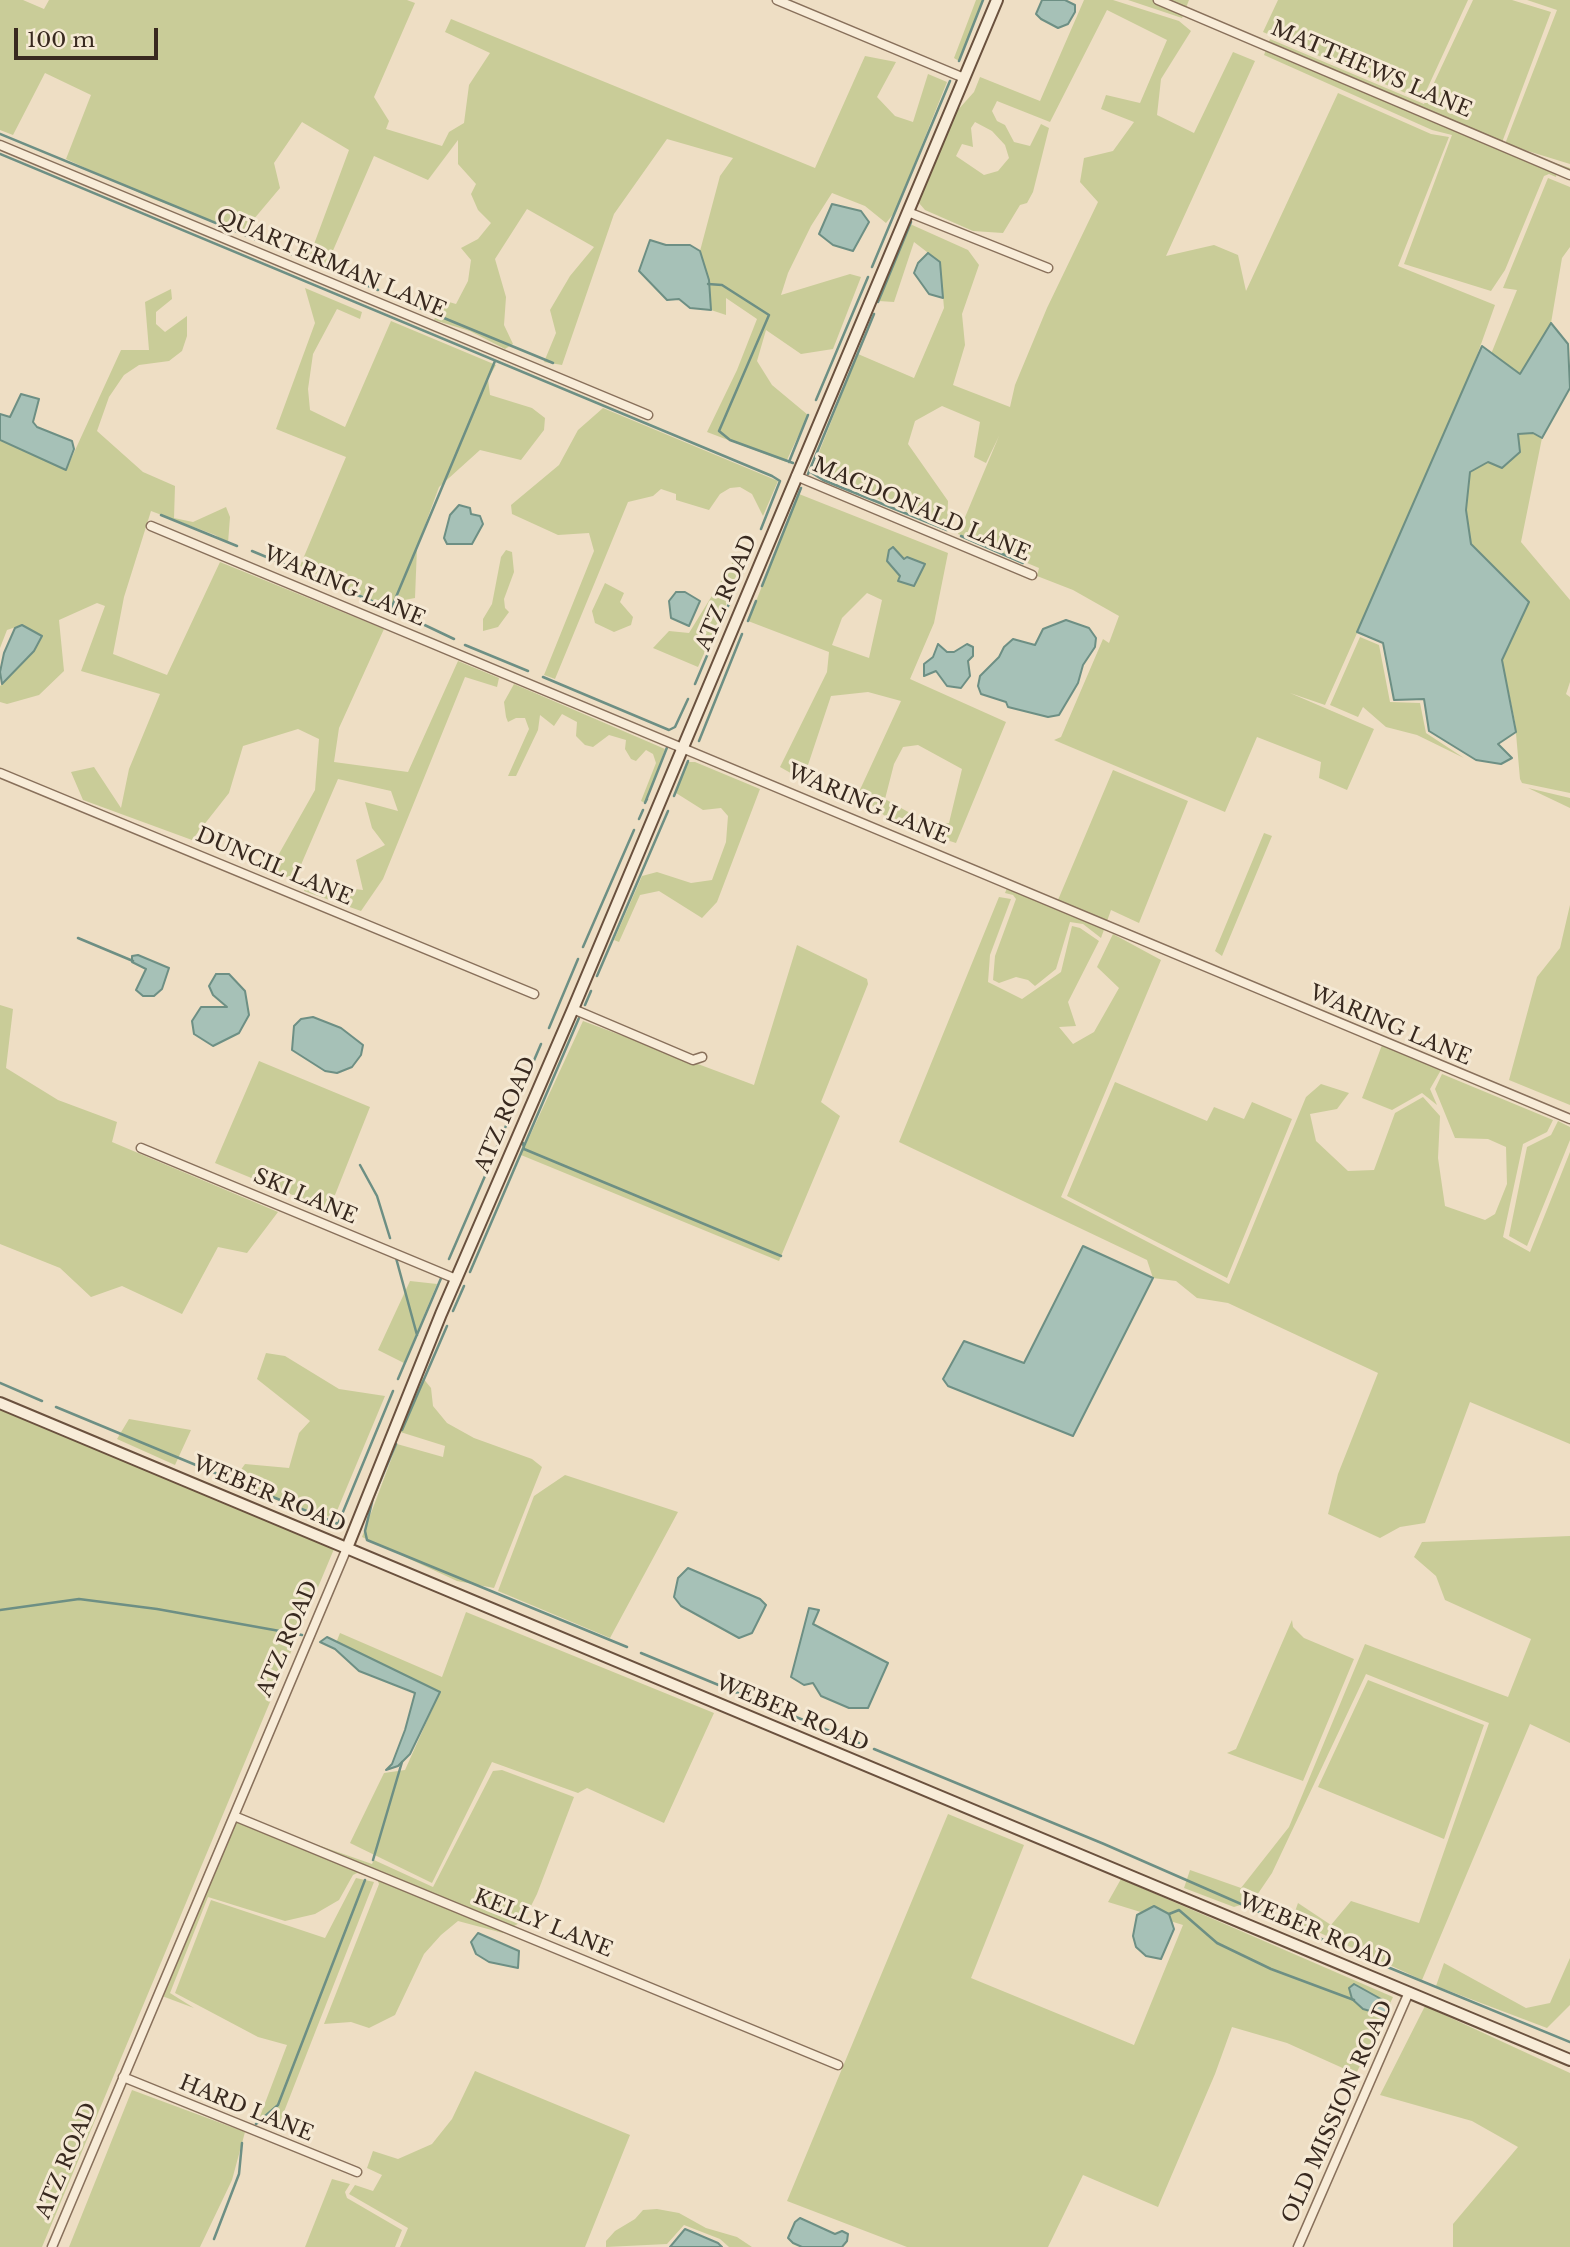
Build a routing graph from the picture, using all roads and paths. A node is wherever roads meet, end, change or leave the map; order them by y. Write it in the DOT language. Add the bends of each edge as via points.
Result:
graph roads {
  1 [pos="777,0"];
  2 [pos="997,0"];
  3 [pos="1158,0"];
  4 [pos="964,78"];
  5 [pos="0,145"];
  6 [pos="1570,175"];
  7 [pos="908,212"];
  8 [pos="1048,268"];
  9 [pos="648,415"];
  10 [pos="796,476"];
  11 [pos="151,526"];
  12 [pos="1032,575"];
  13 [pos="684,747"];
  14 [pos="0,772"];
  15 [pos="534,994"];
  16 [pos="573,1009"];
  17 [pos="702,1057"];
  18 [pos="1570,1119"];
  19 [pos="141,1148"];
  20 [pos="456,1279"];
  21 [pos="0,1403"];
  22 [pos="347,1548"];
  23 [pos="234,1816"];
  24 [pos="1409,1992"];
  25 [pos="1570,2060"];
  26 [pos="838,2065"];
  27 [pos="123,2077"];
  28 [pos="357,2172"];
  29 [pos="52,2247"];
  30 [pos="1298,2247"];
  1 -- 4 [label="street"];
  2 -- 4 [label="street, ATZ ROAD"];
  3 -- 6 [label="street, MATTHEWS LANE"];
  4 -- 7 [label="street, ATZ ROAD"];
  5 -- 9 [label="street, QUARTERMAN LANE"];
  7 -- 8 [label="street"];
  7 -- 10 [label="street, ATZ ROAD"];
  10 -- 12 [label="street, MACDONALD LANE"];
  10 -- 13 [label="street, ATZ ROAD"];
  11 -- 13 [label="street, WARING LANE"];
  13 -- 16 [label="street, ATZ ROAD"];
  13 -- 18 [label="street, WARING LANE"];
  14 -- 15 [label="street, DUNCIL LANE"];
  16 -- 17 [label="street" via="693,1060"];
  16 -- 20 [label="street, ATZ ROAD"];
  19 -- 20 [label="street, SKI LANE"];
  20 -- 22 [label="street, ATZ ROAD"];
  21 -- 22 [label="street, WEBER ROAD"];
  22 -- 23 [label="street, ATZ ROAD"];
  22 -- 24 [label="street, WEBER ROAD"];
  23 -- 26 [label="street, KELLY LANE"];
  23 -- 27 [label="street, ATZ ROAD"];
  24 -- 25 [label="street, WEBER ROAD"];
  24 -- 30 [label="street, OLD MISSION ROAD"];
  27 -- 28 [label="street, HARD LANE"];
  27 -- 29 [label="street, ATZ ROAD"];
}
